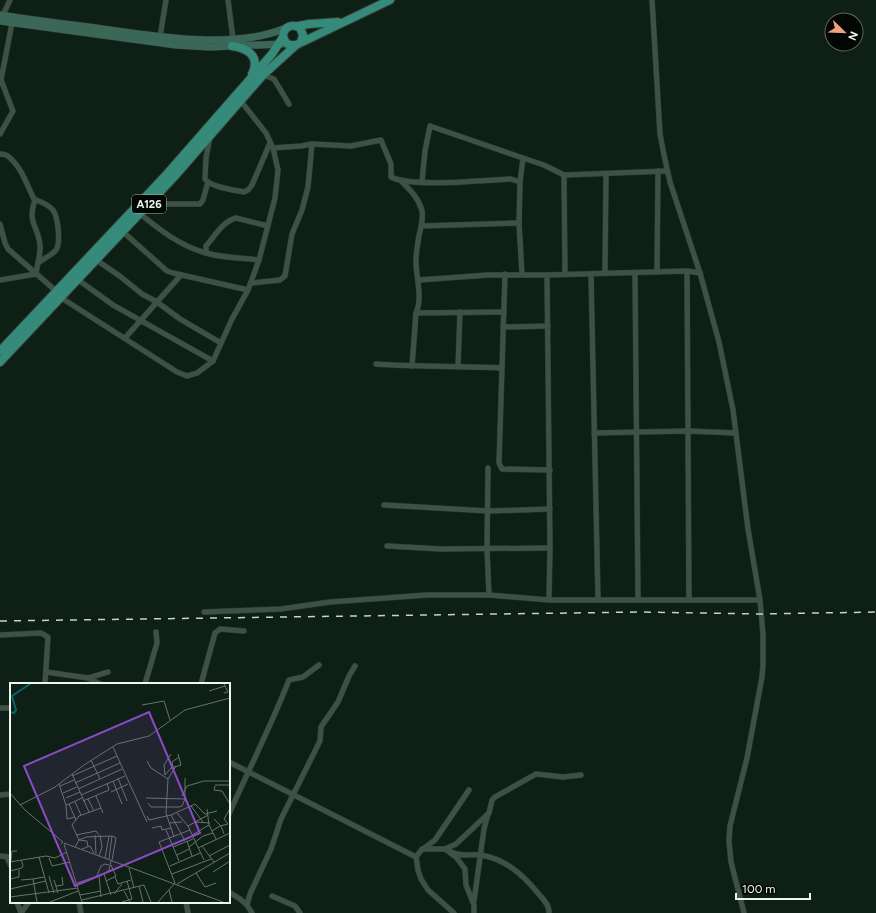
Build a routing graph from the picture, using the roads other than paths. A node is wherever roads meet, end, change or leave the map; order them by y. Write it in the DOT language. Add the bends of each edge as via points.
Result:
graph roads {
  1 [pos="10,0"];
  2 [pos="166,0"];
  3 [pos="228,0"];
  4 [pos="390,0"];
  5 [pos="652,0"];
  6 [pos="1,17"];
  7 [pos="343,22"];
  8 [pos="12,23"];
  9 [pos="298,26"];
  10 [pos="288,27"];
  11 [pos="160,37"];
  12 [pos="289,42"];
  13 [pos="232,43"];
  14 [pos="263,75"];
  15 [pos="246,83"];
  16 [pos="240,100"];
  17 [pos="289,104"];
  18 [pos="0,134"];
  19 [pos="210,136"];
  20 [pos="312,144"];
  21 [pos="272,145"];
  22 [pos="0,154"];
  23 [pos="523,158"];
  24 [pos="658,171"];
  25 [pos="667,171"];
  26 [pos="606,174"];
  27 [pos="564,175"];
  28 [pos="401,181"];
  29 [pos="208,182"];
  30 [pos="422,182"];
  31 [pos="520,182"];
  32 [pos="36,200"];
  33 [pos="148,204"];
  34 [pos="139,213"];
  35 [pos="519,223"];
  36 [pos="0,224"];
  37 [pos="268,226"];
  38 [pos="421,226"];
  39 [pos="122,231"];
  40 [pos="207,253"];
  41 [pos="95,260"];
  42 [pos="259,260"];
  43 [pos="38,263"];
  44 [pos="687,271"];
  45 [pos="657,272"];
  46 [pos="605,273"];
  47 [pos="635,273"];
  48 [pos="700,273"];
  49 [pos="36,274"];
  50 [pos="505,274"];
  51 [pos="522,274"];
  52 [pos="565,274"];
  53 [pos="591,274"];
  54 [pos="181,275"];
  55 [pos="547,275"];
  56 [pos="77,279"];
  57 [pos="0,280"];
  58 [pos="419,280"];
  59 [pos="251,283"];
  60 [pos="248,290"];
  61 [pos="58,294"];
  62 [pos="157,302"];
  63 [pos="460,312"];
  64 [pos="504,312"];
  65 [pos="416,313"];
  66 [pos="141,320"];
  67 [pos="548,326"];
  68 [pos="503,327"];
  69 [pos="125,338"];
  70 [pos="221,343"];
  71 [pos="0,351"];
  72 [pos="213,360"];
  73 [pos="0,362"];
  74 [pos="376,364"];
  75 [pos="412,366"];
  76 [pos="458,366"];
  77 [pos="502,368"];
  78 [pos="688,431"];
  79 [pos="636,432"];
  80 [pos="594,433"];
  81 [pos="736,433"];
  82 [pos="488,468"];
  83 [pos="550,470"];
  84 [pos="384,505"];
  85 [pos="550,509"];
  86 [pos="488,511"];
  87 [pos="387,546"];
  88 [pos="487,548"];
  89 [pos="550,548"];
  90 [pos="489,595"];
  91 [pos="598,599"];
  92 [pos="638,599"];
  93 [pos="689,599"];
  94 [pos="549,600"];
  95 [pos="760,600"];
  96 [pos="204,612"];
  97 [pos="244,631"];
  98 [pos="156,632"];
  99 [pos="0,635"];
  100 [pos="319,665"];
  101 [pos="355,666"];
  102 [pos="46,672"];
  103 [pos="108,672"];
  104 [pos="88,678"];
  105 [pos="45,683"];
  106 [pos="98,683"];
  107 [pos="145,683"];
  108 [pos="201,683"];
  109 [pos="230,763"];
  110 [pos="248,772"];
  111 [pos="581,774"];
  112 [pos="469,790"];
  113 [pos="10,794"];
  114 [pos="292,794"];
  115 [pos="0,795"];
  116 [pos="230,812"];
  117 [pos="489,813"];
  118 [pos="422,849"];
  119 [pos="445,849"];
  120 [pos="480,855"];
  121 [pos="0,856"];
  122 [pos="9,857"];
  123 [pos="416,857"];
  124 [pos="230,893"];
  125 [pos="272,896"];
  126 [pos="17,903"];
  127 [pos="28,903"];
  128 [pos="186,903"];
  129 [pos="80,904"];
  130 [pos="248,905"];
  131 [pos="474,905"];
  132 [pos="21,913"];
  133 [pos="76,913"];
  134 [pos="81,913"];
  135 [pos="188,913"];
  136 [pos="252,913"];
  137 [pos="300,913"];
  138 [pos="454,913"];
  139 [pos="474,913"];
  140 [pos="549,913"];
  141 [pos="744,913"];
  1 -- 6 [label="street"];
  2 -- 11 [label="street"];
  3 -- 13 [label="street"];
  4 -- 7 [label="highway, A126"];
  5 -- 25 [label="street" via="660,134"];
  6 -- 8 [label="main road"];
  6 -- 11 [label="main road"];
  7 -- 9 [label="highway, A126"];
  7 -- 12 [label="highway, A126"];
  8 -- 13 [label="main road" via="147,42 197,46"];
  8 -- 18 [label="street" via="1,80 13,111"];
  9 -- 10 [label="highway, A126"];
  9 -- 12 [label="highway" via="303,35"];
  10 -- 12 [label="highway, A126" via="284,32"];
  10 -- 13 [label="main road"];
  11 -- 13 [label="main road" via="213,39"];
  12 -- 13 [label="main road"];
  12 -- 14 [label="highway, A126"];
  12 -- 15 [label="highway, A126"];
  13 -- 15 [label="highway" via="245,49 254,60 254,70"];
  14 -- 16 [label="highway, A126"];
  14 -- 17 [label="street" via="274,79"];
  15 -- 61 [label="highway, A126"];
  16 -- 19 [label="highway, A126"];
  16 -- 21 [label="street" via="266,133"];
  19 -- 29 [label="street" via="205,179"];
  19 -- 33 [label="highway, A126"];
  20 -- 21 [label="street"];
  20 -- 28 [label="street" via="351,146 381,140 391,164 391,177"];
  20 -- 59 [label="street" via="308,187 292,234 285,276 280,280"];
  21 -- 29 [label="street" via="247,191"];
  21 -- 37 [label="street" via="278,170"];
  22 -- 32 [label="street" via="8,156 19,170"];
  23 -- 27 [label="street"];
  23 -- 30 [label="street" via="430,126"];
  23 -- 31 [label="street"];
  24 -- 25 [label="street"];
  24 -- 26 [label="street"];
  24 -- 45 [label="street"];
  25 -- 48 [label="street"];
  26 -- 27 [label="street"];
  26 -- 46 [label="street"];
  27 -- 52 [label="street"];
  28 -- 30 [label="street"];
  28 -- 38 [label="street" via="416,197 422,212"];
  29 -- 33 [label="street" via="200,204"];
  30 -- 31 [label="street" via="511,179"];
  31 -- 35 [label="street"];
  32 -- 43 [label="street" via="32,219 40,244"];
  32 -- 43 [label="street" via="46,204 54,212 59,242 55,251"];
  33 -- 34 [label="highway, A126"];
  34 -- 39 [label="highway, A126"];
  34 -- 40 [label="street" via="166,235 183,245"];
  35 -- 38 [label="street"];
  35 -- 51 [label="street"];
  36 -- 49 [label="street" via="8,249"];
  37 -- 40 [label="street" via="236,218 228,221 206,246"];
  37 -- 42 [label="street"];
  38 -- 58 [label="street" via="416,261"];
  39 -- 41 [label="highway, A126"];
  39 -- 54 [label="street" via="167,270"];
  40 -- 42 [label="street"];
  41 -- 56 [label="highway, A126"];
  41 -- 62 [label="street"];
  42 -- 59 [label="street"];
  43 -- 49 [label="street"];
  44 -- 45 [label="street"];
  44 -- 48 [label="street"];
  44 -- 78 [label="street"];
  45 -- 47 [label="street"];
  46 -- 47 [label="street"];
  46 -- 53 [label="street"];
  47 -- 79 [label="street"];
  48 -- 81 [label="street" via="719,342"];
  49 -- 57 [label="street"];
  49 -- 61 [label="street"];
  50 -- 51 [label="street"];
  50 -- 58 [label="street"];
  50 -- 64 [label="street"];
  51 -- 55 [label="street"];
  52 -- 53 [label="street"];
  52 -- 55 [label="street"];
  53 -- 80 [label="street"];
  54 -- 60 [label="street"];
  54 -- 62 [label="street"];
  55 -- 67 [label="street"];
  56 -- 61 [label="highway, A126"];
  56 -- 66 [label="street" via="113,305"];
  58 -- 65 [label="street" via="419,306"];
  59 -- 60 [label="street"];
  60 -- 70 [label="street"];
  61 -- 69 [label="street"];
  61 -- 71 [label="highway, A126"];
  61 -- 73 [label="highway, A126"];
  62 -- 66 [label="street"];
  62 -- 70 [label="street"];
  63 -- 64 [label="street"];
  63 -- 65 [label="street"];
  63 -- 76 [label="street"];
  64 -- 68 [label="street"];
  65 -- 75 [label="street"];
  66 -- 69 [label="street"];
  66 -- 72 [label="street"];
  67 -- 68 [label="street"];
  67 -- 83 [label="street"];
  68 -- 77 [label="street"];
  69 -- 72 [label="street" via="187,376 197,373"];
  70 -- 72 [label="street"];
  74 -- 75 [label="street"];
  75 -- 76 [label="street"];
  76 -- 77 [label="street"];
  77 -- 83 [label="street" via="500,467"];
  78 -- 79 [label="street"];
  78 -- 81 [label="street"];
  78 -- 93 [label="street"];
  79 -- 80 [label="street"];
  79 -- 92 [label="street"];
  80 -- 91 [label="street"];
  81 -- 95 [label="street"];
  82 -- 86 [label="street"];
  83 -- 85 [label="street"];
  84 -- 86 [label="street"];
  85 -- 86 [label="street"];
  85 -- 89 [label="street"];
  86 -- 88 [label="street"];
  87 -- 88 [label="street"];
  88 -- 89 [label="street"];
  88 -- 90 [label="street"];
  89 -- 94 [label="street"];
  90 -- 94 [label="street"];
  90 -- 96 [label="street" via="427,595 330,602 281,609"];
  91 -- 92 [label="street"];
  91 -- 94 [label="street"];
  92 -- 93 [label="street"];
  93 -- 95 [label="street"];
  95 -- 141 [label="street" via="763,666 729,841 730,862"];
  97 -- 108 [label="street" via="220,629 215,633"];
  98 -- 107 [label="street" via="157,643"];
  99 -- 102 [label="street" via="46,635"];
  100 -- 110 [label="street" via="303,677 289,680"];
  101 -- 114 [label="street" via="338,702 321,727 320,741"];
  102 -- 104 [label="street"];
  102 -- 105 [label="street"];
  103 -- 104 [label="street"];
  104 -- 106 [label="street"];
  109 -- 110 [label="street"];
  110 -- 114 [label="street"];
  110 -- 116 [label="street"];
  111 -- 117 [label="street" via="563,777 536,774 495,797"];
  112 -- 118 [label="street" via="435,840"];
  113 -- 115 [label="street"];
  114 -- 123 [label="street"];
  114 -- 130 [label="street" via="250,894"];
  117 -- 119 [label="street" via="456,844"];
  117 -- 120 [label="street"];
  118 -- 119 [label="street"];
  118 -- 123 [label="street"];
  119 -- 120 [label="street" via="458,854"];
  119 -- 131 [label="street" via="456,857 465,869 466,886"];
  120 -- 131 [label="street"];
  120 -- 140 [label="street" via="503,862 515,869 546,903"];
  121 -- 122 [label="street"];
  123 -- 138 [label="street" via="421,879 428,890"];
  124 -- 130 [label="street"];
  125 -- 137 [label="street" via="295,906"];
  126 -- 132 [label="street"];
  127 -- 132 [label="street"];
  128 -- 135 [label="street"];
  129 -- 133 [label="street"];
  129 -- 134 [label="street"];
  130 -- 136 [label="street"];
  131 -- 139 [label="street"];
}
